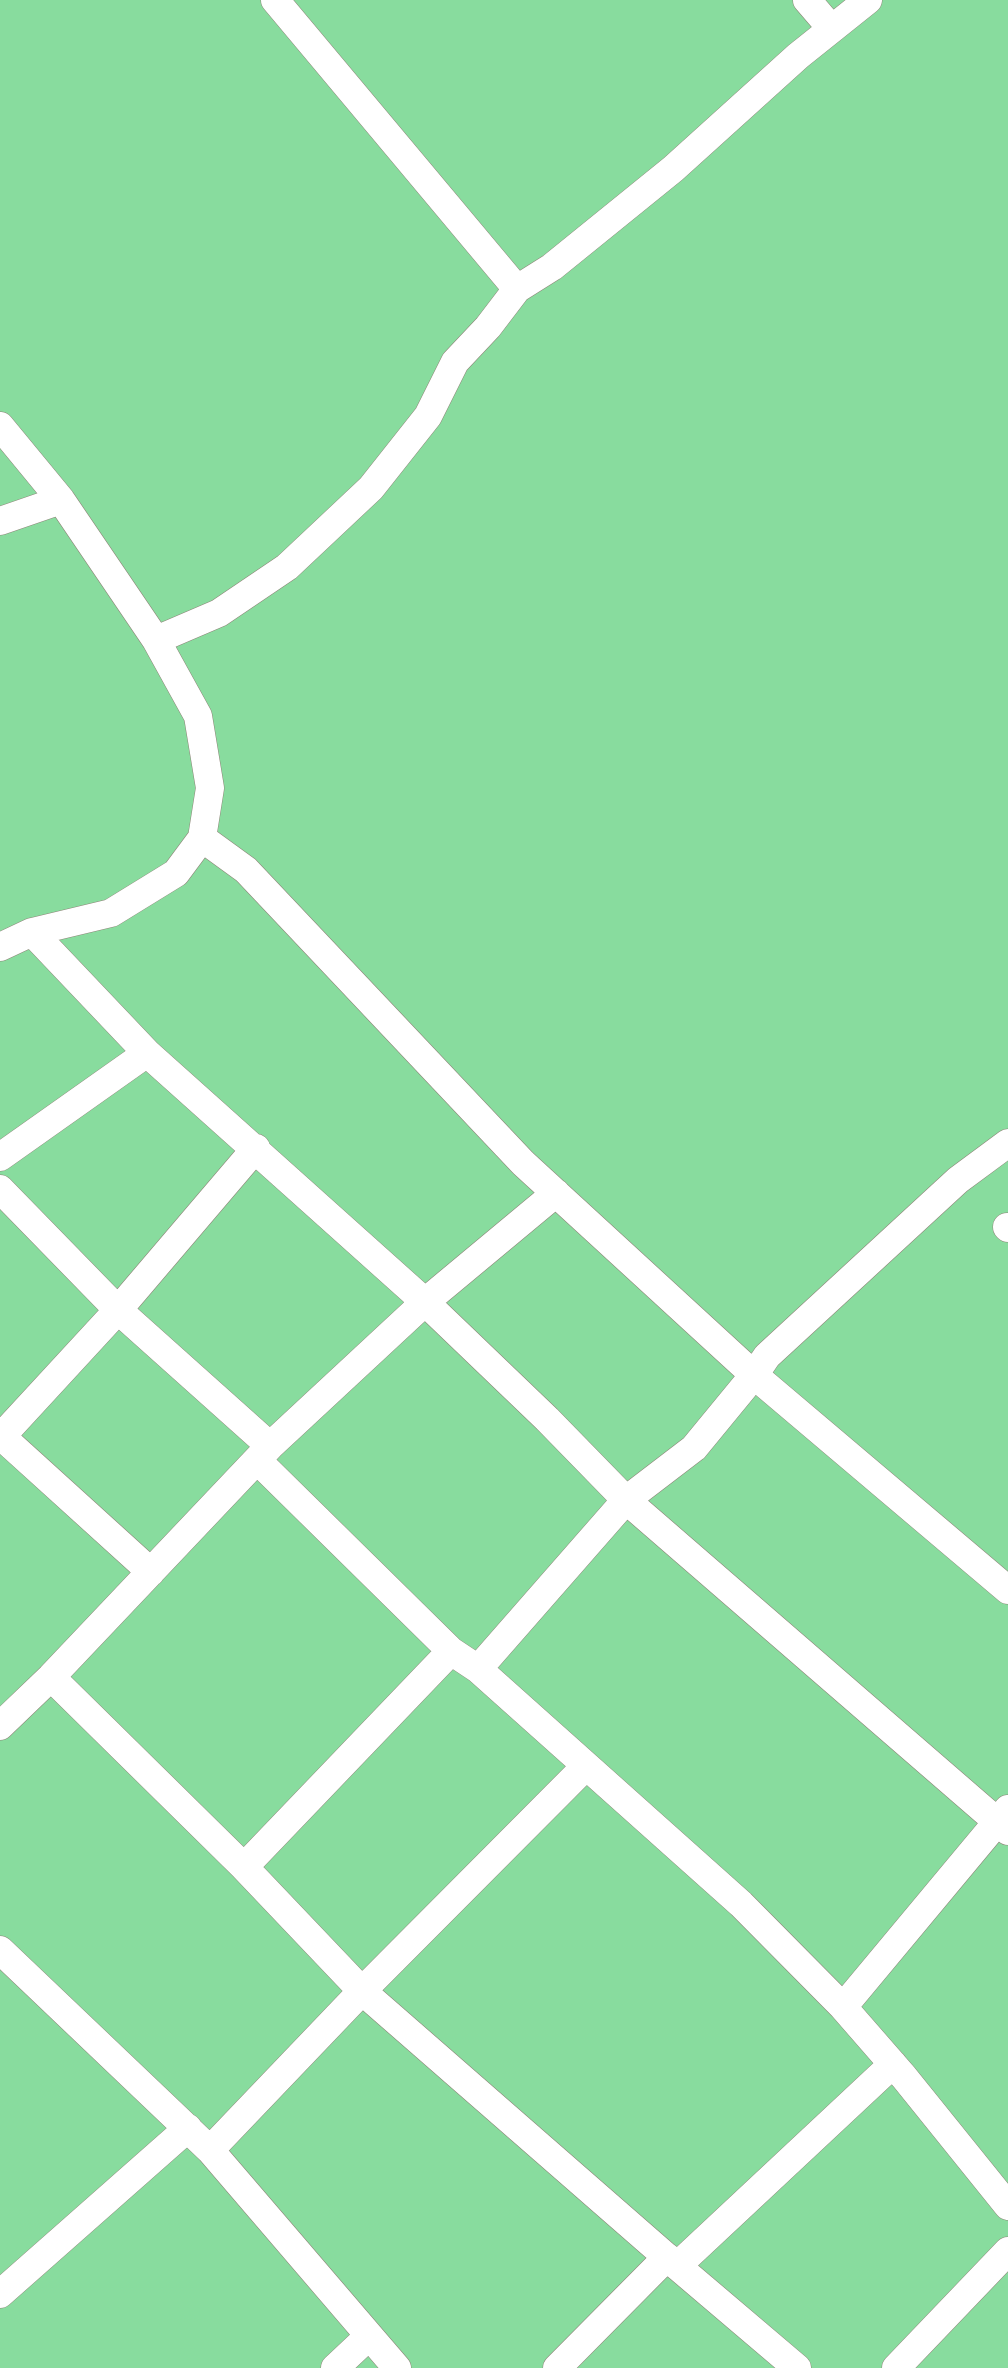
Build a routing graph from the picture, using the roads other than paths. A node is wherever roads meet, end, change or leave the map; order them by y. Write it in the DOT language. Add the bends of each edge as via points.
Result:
graph roads {
  1 [pos="275,0"];
  2 [pos="807,0"];
  3 [pos="868,0"];
  4 [pos="831,28"];
  5 [pos="516,288"];
  6 [pos="0,426"];
  7 [pos="61,500"];
  8 [pos="0,521"];
  9 [pos="156,640"];
  10 [pos="202,838"];
  11 [pos="32,932"];
  12 [pos="0,947"];
  13 [pos="147,1053"];
  14 [pos="1008,1143"];
  15 [pos="3,1148"];
  16 [pos="256,1148"];
  17 [pos="0,1189"];
  18 [pos="556,1193"];
  19 [pos="425,1302"];
  20 [pos="118,1310"];
  21 [pos="754,1375"];
  22 [pos="0,1436"];
  23 [pos="263,1453"];
  24 [pos="626,1500"];
  25 [pos="151,1572"];
  26 [pos="1008,1590"];
  27 [pos="451,1650"];
  28 [pos="478,1670"];
  29 [pos="51,1677"];
  30 [pos="0,1726"];
  31 [pos="585,1766"];
  32 [pos="1004,1821"];
  33 [pos="244,1867"];
  34 [pos="0,1950"];
  35 [pos="362,1990"];
  36 [pos="844,2007"];
  37 [pos="893,2064"];
  38 [pos="188,2128"];
  39 [pos="210,2150"];
  40 [pos="1008,2206"];
  41 [pos="1008,2251"];
  42 [pos="672,2262"];
  43 [pos="0,2294"];
  44 [pos="369,2336"];
  45 [pos="335,2368"];
  46 [pos="397,2368"];
  47 [pos="557,2368"];
  48 [pos="798,2368"];
  49 [pos="896,2368"];
  1 -- 5 [label="street"];
  2 -- 4 [label="street"];
  3 -- 4 [label="street"];
  4 -- 5 [label="street" via="673,169 552,267"];
  5 -- 9 [label="street" via="488,327 455,362 428,416 371,488 287,567 219,613"];
  6 -- 7 [label="street"];
  7 -- 8 [label="street"];
  7 -- 9 [label="street"];
  9 -- 10 [label="street" via="198,716 210,788"];
  10 -- 11 [label="street" via="176,873 111,913"];
  10 -- 18 [label="street" via="246,870 523,1163"];
  11 -- 12 [label="street"];
  11 -- 13 [label="street"];
  13 -- 15 [label="street"];
  13 -- 16 [label="street"];
  14 -- 21 [label="street" via="958,1180 766,1356"];
  16 -- 19 [label="street"];
  16 -- 20 [label="street"];
  17 -- 20 [label="street"];
  18 -- 19 [label="street"];
  18 -- 21 [label="street"];
  19 -- 23 [label="street"];
  19 -- 24 [label="street"];
  20 -- 22 [label="street"];
  20 -- 23 [label="street"];
  21 -- 24 [label="street" via="694,1448"];
  21 -- 26 [label="street"];
  22 -- 25 [label="street"];
  23 -- 25 [label="street"];
  23 -- 27 [label="street"];
  24 -- 28 [label="street"];
  24 -- 32 [label="street"];
  25 -- 29 [label="street"];
  27 -- 28 [label="street"];
  27 -- 33 [label="street"];
  28 -- 31 [label="street"];
  29 -- 30 [label="street"];
  29 -- 33 [label="street"];
  31 -- 35 [label="street"];
  31 -- 36 [label="street" via="742,1904"];
  32 -- 36 [label="street"];
  33 -- 35 [label="street"];
  34 -- 38 [label="street"];
  35 -- 39 [label="street"];
  35 -- 42 [label="street"];
  36 -- 37 [label="street"];
  37 -- 40 [label="street"];
  37 -- 42 [label="street"];
  38 -- 39 [label="street"];
  38 -- 43 [label="street"];
  39 -- 44 [label="street"];
  41 -- 49 [label="street"];
  42 -- 47 [label="street"];
  42 -- 48 [label="street"];
  44 -- 45 [label="street"];
  44 -- 46 [label="street"];
}
